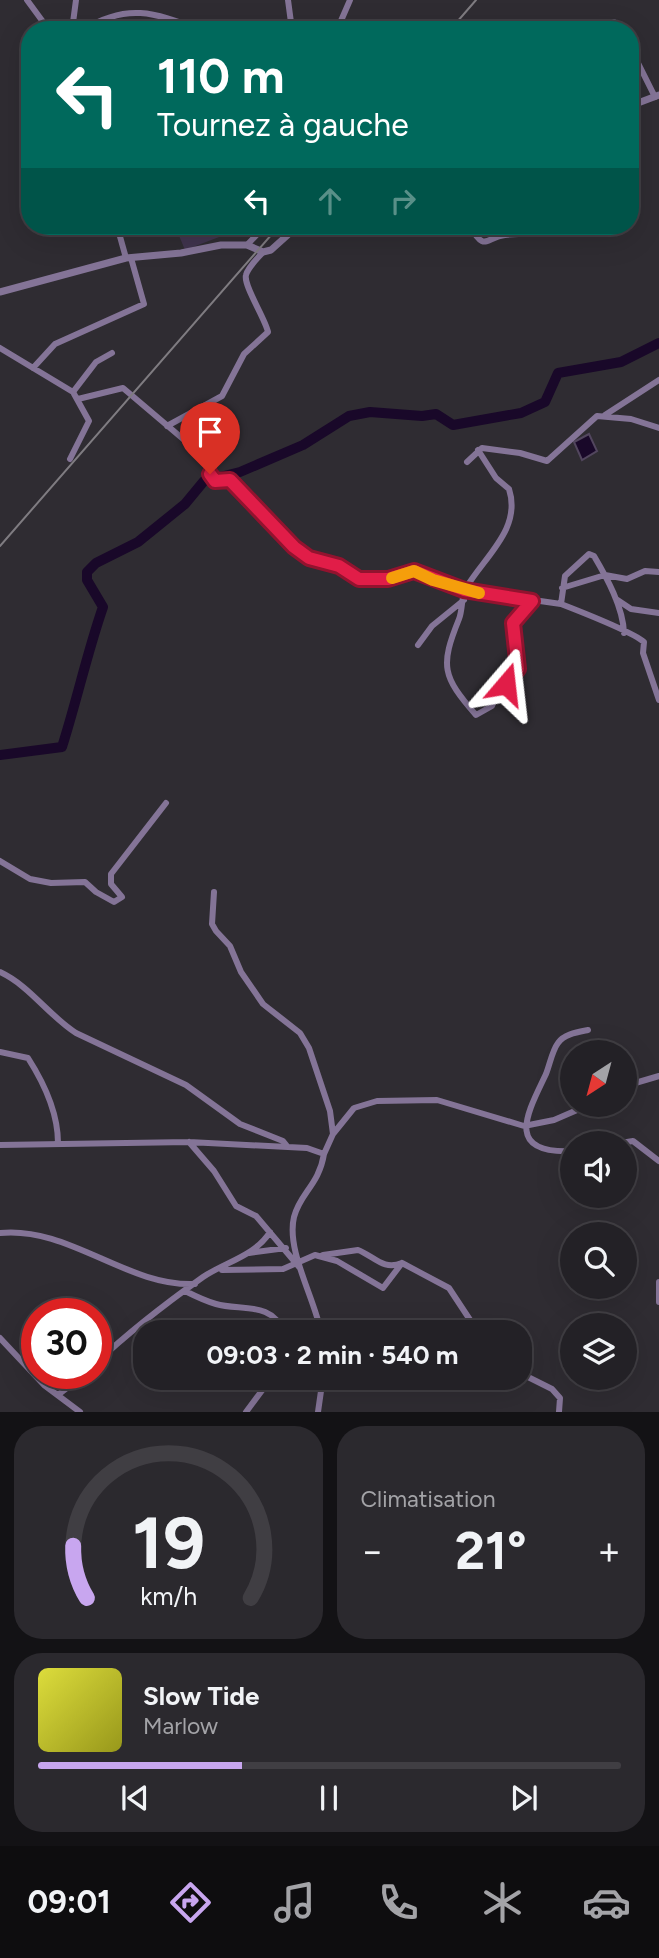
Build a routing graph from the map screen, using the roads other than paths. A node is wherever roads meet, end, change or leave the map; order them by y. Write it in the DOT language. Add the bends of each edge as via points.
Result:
graph roads {
  1 [pos="27,0"];
  2 [pos="76,0"];
  3 [pos="288,0"];
  4 [pos="350,0"];
  5 [pos="42,21"];
  6 [pos="73,21"];
  7 [pos="96,21"];
  8 [pos="176,21"];
  9 [pos="291,21"];
  10 [pos="341,21"];
  11 [pos="639,63"];
  12 [pos="657,96"];
  13 [pos="639,103"];
  14 [pos="119,235"];
  15 [pos="256,235"];
  16 [pos="288,235"];
  17 [pos="475,235"];
  18 [pos="505,235"];
  19 [pos="247,245"];
  20 [pos="262,251"];
  21 [pos="128,258"];
  22 [pos="0,292"];
  23 [pos="0,348"];
  24 [pos="112,353"];
  25 [pos="33,368"];
  26 [pos="659,380"];
  27 [pos="73,392"];
  28 [pos="78,399"];
  29 [pos="604,416"];
  30 [pos="167,426"];
  31 [pos="659,428"];
  32 [pos="478,450"];
  33 [pos="70,459"];
  34 [pos="467,462"];
  35 [pos="659,572"];
  36 [pos="606,575"];
  37 [pos="562,588"];
  38 [pos="464,590"];
  39 [pos="614,598"];
  40 [pos="464,600"];
  41 [pos="532,601"];
  42 [pos="561,604"];
  43 [pos="659,613"];
  44 [pos="624,633"];
  45 [pos="418,645"];
  46 [pos="659,700"];
  47 [pos="166,803"];
  48 [pos="0,861"];
  49 [pos="214,892"];
  50 [pos="0,972"];
  51 [pos="588,1030"];
  52 [pos="0,1052"];
  53 [pos="659,1076"];
  54 [pos="637,1082"];
  55 [pos="561,1117"];
  56 [pos="524,1126"];
  57 [pos="333,1134"];
  58 [pos="189,1142"];
  59 [pos="58,1143"];
  60 [pos="637,1144"];
  61 [pos="0,1145"];
  62 [pos="287,1146"];
  63 [pos="560,1149"];
  64 [pos="324,1154"];
  65 [pos="659,1161"];
  66 [pos="270,1232"];
  67 [pos="0,1233"];
  68 [pos="286,1248"];
  69 [pos="247,1253"];
  70 [pos="322,1256"];
  71 [pos="299,1263"];
  72 [pos="402,1263"];
  73 [pos="221,1270"];
  74 [pos="659,1282"];
  75 [pos="195,1284"];
  76 [pos="185,1291"];
  77 [pos="659,1302"];
  78 [pos="277,1320"];
  79 [pos="318,1320"];
  80 [pos="470,1320"];
  81 [pos="0,1338"];
  82 [pos="112,1348"];
  83 [pos="532,1379"];
  84 [pos="66,1389"];
  85 [pos="262,1390"];
  86 [pos="321,1390"];
  87 [pos="58,1395"];
  88 [pos="80,1412"];
  89 [pos="246,1412"];
  90 [pos="318,1412"];
  91 [pos="559,1412"];
  1 -- 5 [label="street"];
  2 -- 6 [label="street"];
  3 -- 9 [label="street"];
  4 -- 10 [label="street"];
  7 -- 8 [label="street" via="129,12 152,12"];
  11 -- 12 [label="street"];
  12 -- 13 [label="street"];
  14 -- 21 [label="street"];
  15 -- 19 [label="street"];
  16 -- 20 [label="street" via="271,250"];
  17 -- 18 [label="street" via="494,242"];
  19 -- 20 [label="street"];
  19 -- 21 [label="street"];
  20 -- 30 [label="street" via="246,275 246,285 268,332 244,354 222,396"];
  21 -- 22 [label="street"];
  21 -- 25 [label="street" via="144,304 55,344"];
  23 -- 25 [label="street"];
  24 -- 27 [label="street" via="96,362"];
  25 -- 27 [label="street"];
  26 -- 29 [label="street"];
  27 -- 28 [label="street"];
  28 -- 30 [label="street" via="123,388"];
  28 -- 33 [label="street" via="89,421"];
  29 -- 31 [label="street"];
  29 -- 32 [label="street" via="597,416 547,461 495,449"];
  30 -- 38 [label="street" via="189,444 202,444 214,466 212,477 230,480 309,558 339,566 359,579 388,579 414,571"];
  32 -- 34 [label="street"];
  32 -- 38 [label="street" via="509,489 511,517 494,553"];
  35 -- 36 [label="street" via="645,571 627,579"];
  36 -- 37 [label="street"];
  36 -- 37 [label="street" via="589,554 565,576"];
  36 -- 39 [label="street"];
  37 -- 42 [label="street"];
  38 -- 40 [label="street"];
  38 -- 41 [label="street"];
  39 -- 43 [label="street" via="631,609"];
  39 -- 44 [label="street"];
  40 -- 41 [label="street" via="445,664 456,692 476,715 492,706 518,669 513,623"];
  40 -- 45 [label="street" via="432,626"];
  41 -- 42 [label="street"];
  42 -- 44 [label="street"];
  44 -- 46 [label="street" via="643,642"];
  47 -- 48 [label="street" via="111,874 111,884 122,897 114,902 85,882 30,879"];
  49 -- 57 [label="street" via="212,924 216,931 230,946 263,1004 300,1033 309,1048"];
  50 -- 62 [label="street" via="76,1033 196,1090 240,1124"];
  51 -- 56 [label="street" via="558,1042"];
  52 -- 59 [label="street" via="28,1058 40,1076 58,1129"];
  53 -- 54 [label="street"];
  55 -- 56 [label="street"];
  56 -- 57 [label="street" via="437,1100 377,1101 354,1108"];
  56 -- 63 [label="street" via="538,1145"];
  57 -- 64 [label="street"];
  58 -- 59 [label="street"];
  58 -- 62 [label="street"];
  58 -- 66 [label="street" via="236,1206 256,1216"];
  59 -- 61 [label="street"];
  60 -- 65 [label="street"];
  62 -- 64 [label="street"];
  64 -- 71 [label="street" via="321,1172 293,1220"];
  66 -- 68 [label="street"];
  66 -- 69 [label="street"];
  67 -- 75 [label="street" via="48,1237 156,1279"];
  68 -- 69 [label="street"];
  68 -- 71 [label="street"];
  69 -- 73 [label="street"];
  70 -- 71 [label="street"];
  70 -- 72 [label="street" via="358,1250 380,1264"];
  70 -- 72 [label="street" via="380,1288"];
  71 -- 73 [label="street" via="273,1270"];
  71 -- 79 [label="street"];
  72 -- 80 [label="street" via="449,1288"];
  73 -- 75 [label="street"];
  74 -- 77 [label="street"];
  75 -- 76 [label="street"];
  76 -- 78 [label="street" via="215,1304 263,1310"];
  76 -- 82 [label="street"];
  81 -- 87 [label="street"];
  83 -- 91 [label="street" via="560,1398"];
  84 -- 87 [label="street"];
  85 -- 89 [label="street"];
  86 -- 90 [label="street"];
  87 -- 88 [label="street"];
}
